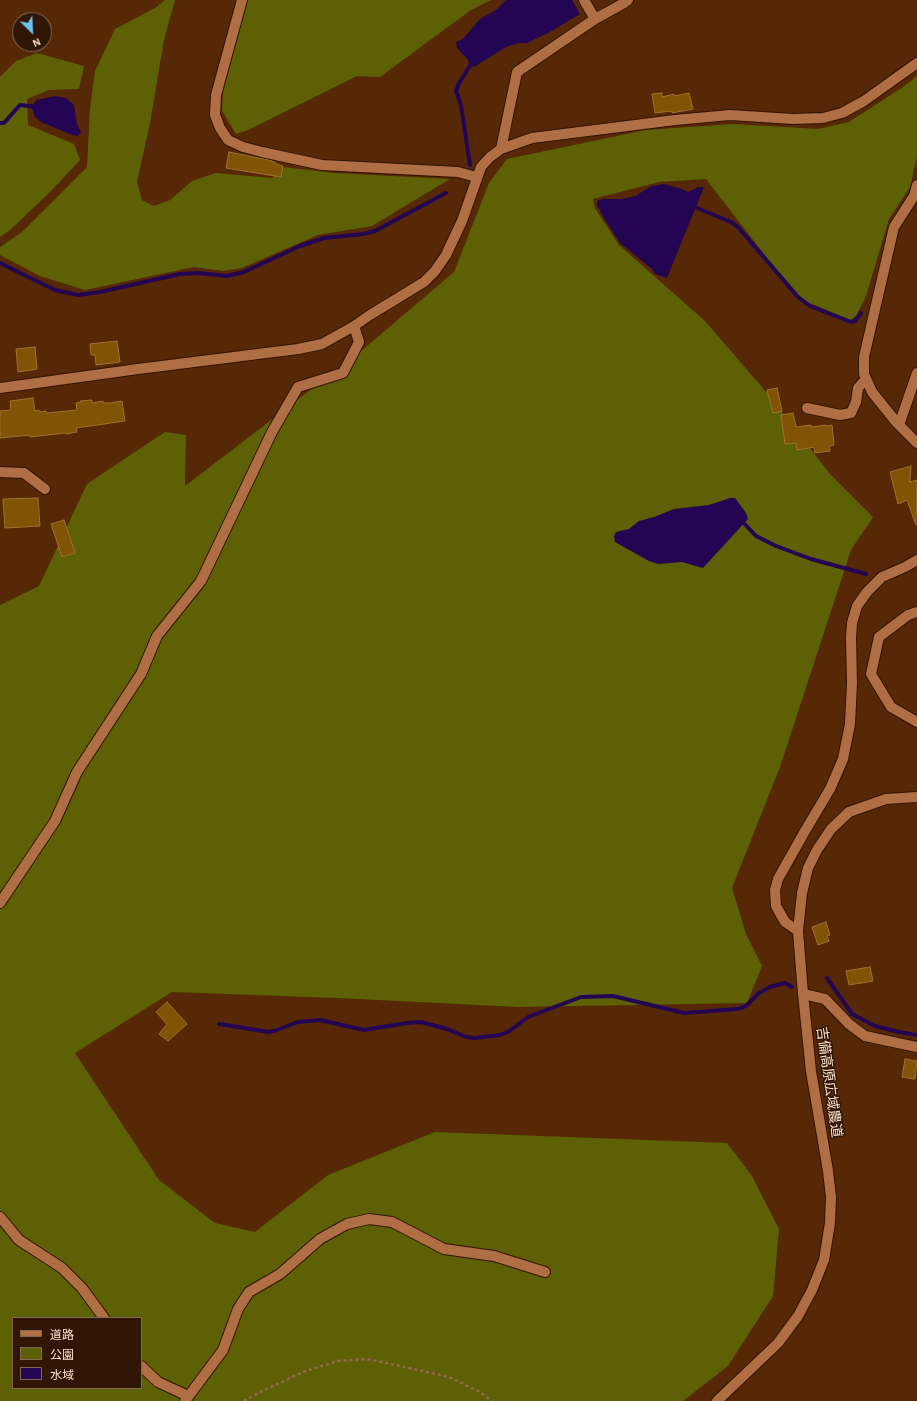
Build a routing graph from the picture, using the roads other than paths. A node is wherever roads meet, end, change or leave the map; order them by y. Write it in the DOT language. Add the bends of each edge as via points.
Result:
graph roads {
  1 [pos="242,0"];
  2 [pos="584,0"];
  3 [pos="628,0"];
  4 [pos="595,18"];
  5 [pos="917,63"];
  6 [pos="501,149"];
  7 [pos="476,177"];
  8 [pos="917,185"];
  9 [pos="354,326"];
  10 [pos="917,373"];
  11 [pos="866,379"];
  12 [pos="0,388"];
  13 [pos="807,408"];
  14 [pos="899,426"];
  15 [pos="917,443"];
  16 [pos="0,472"];
  17 [pos="45,489"];
  18 [pos="917,560"];
  19 [pos="917,612"];
  20 [pos="917,722"];
  21 [pos="917,797"];
  22 [pos="0,903"];
  23 [pos="798,930"];
  24 [pos="803,994"];
  25 [pos="917,1047"];
  26 [pos="0,1217"];
  27 [pos="545,1272"];
  28 [pos="103,1317"];
  29 [pos="142,1367"];
  30 [pos="187,1398"];
  31 [pos="717,1401"];
  1 -- 7 [label="street" via="216,95 215,115 228,140 243,147 322,165 458,172"];
  2 -- 4 [label="street"];
  3 -- 4 [label="street"];
  4 -- 6 [label="street" via="517,72"];
  5 -- 6 [label="street" via="864,101 842,113 823,118 793,120 730,115 675,120 532,138"];
  6 -- 7 [label="street" via="481,167"];
  7 -- 9 [label="street" via="462,220 446,255 435,270 424,282"];
  8 -- 11 [label="street" via="914,196 894,227 864,357"];
  9 -- 12 [label="street" via="322,344 298,349"];
  9 -- 22 [label="street" via="359,342 343,373 298,387 272,432 200,581 157,636 141,674 77,772 55,821"];
  10 -- 14 [label="street"];
  11 -- 13 [label="street" via="858,388 851,413 840,415"];
  11 -- 14 [label="street" via="872,392"];
  14 -- 15 [label="street"];
  16 -- 17 [label="street" via="24,472"];
  18 -- 23 [label="street" via="882,577 857,606 851,638 850,724 843,759 830,789 778,879 775,890 776,906 785,922"];
  19 -- 20 [label="street" via="908,615 879,637 871,674 891,707"];
  21 -- 23 [label="street, 吉備高原広域農道" via="886,799 849,812 831,829 808,868"];
  23 -- 24 [label="street, 吉備高原広域農道"];
  24 -- 25 [label="street" via="824,999 865,1036"];
  24 -- 31 [label="street, 吉備高原広域農道" via="811,1071 831,1197 824,1260 798,1316 778,1343"];
  26 -- 28 [label="street" via="19,1240 62,1268 82,1288"];
  27 -- 30 [label="street" via="494,1256 444,1249 392,1222 369,1220 347,1224 320,1239 280,1274 249,1292 238,1309 223,1350"];
  29 -- 30 [label="street" via="158,1382"];
}
